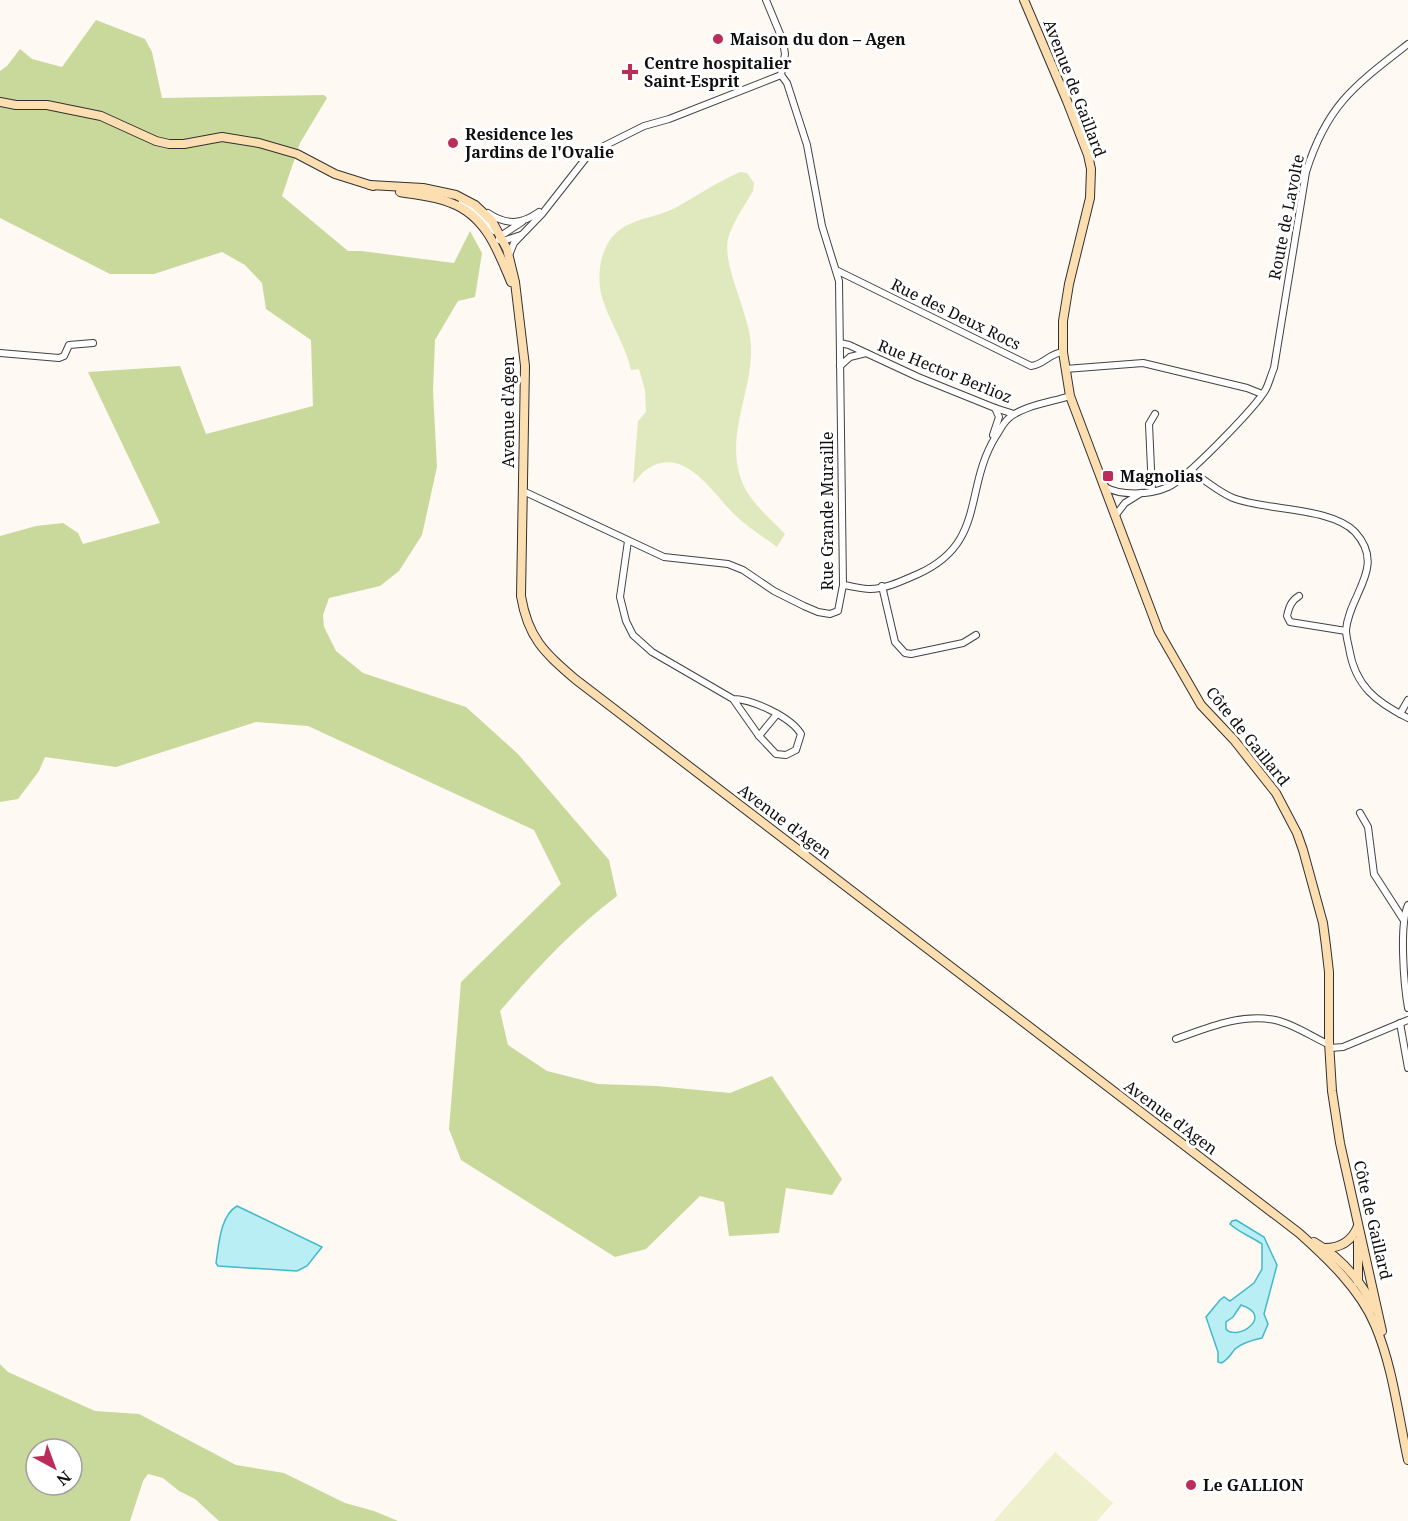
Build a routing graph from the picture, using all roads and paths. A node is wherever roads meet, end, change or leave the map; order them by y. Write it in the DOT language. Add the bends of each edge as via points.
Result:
graph roads {
  1 [pos="766,0"];
  2 [pos="1024,0"];
  3 [pos="1408,44"];
  4 [pos="782,75"];
  5 [pos="0,102"];
  6 [pos="370,185"];
  7 [pos="559,193"];
  8 [pos="438,198"];
  9 [pos="475,205"];
  10 [pos="522,222"];
  11 [pos="521,234"];
  12 [pos="501,239"];
  13 [pos="498,251"];
  14 [pos="509,255"];
  15 [pos="836,270"];
  16 [pos="516,294"];
  17 [pos="1067,295"];
  18 [pos="93,343"];
  19 [pos="840,343"];
  20 [pos="0,352"];
  21 [pos="1063,352"];
  22 [pos="866,353"];
  23 [pos="840,366"];
  24 [pos="1065,369"];
  25 [pos="1262,394"];
  26 [pos="1070,396"];
  27 [pos="994,408"];
  28 [pos="1014,414"];
  29 [pos="1155,414"];
  30 [pos="987,450"];
  31 [pos="1191,470"];
  32 [pos="1103,486"];
  33 [pos="523,491"];
  34 [pos="1144,491"];
  35 [pos="1152,491"];
  36 [pos="1114,516"];
  37 [pos="628,541"];
  38 [pos="843,585"];
  39 [pos="882,586"];
  40 [pos="1299,596"];
  41 [pos="1346,631"];
  42 [pos="976,635"];
  43 [pos="733,699"];
  44 [pos="1408,700"];
  45 [pos="777,714"];
  46 [pos="1400,714"];
  47 [pos="1408,718"];
  48 [pos="759,736"];
  49 [pos="1360,813"];
  50 [pos="1408,905"];
  51 [pos="1403,919"];
  52 [pos="1408,1008"];
  53 [pos="1408,1020"];
  54 [pos="1400,1023"];
  55 [pos="1176,1039"];
  56 [pos="1330,1046"];
  57 [pos="1408,1068"];
  58 [pos="1358,1225"];
  59 [pos="1299,1233"];
  60 [pos="1324,1248"];
  61 [pos="1368,1264"];
  62 [pos="1341,1275"];
  63 [pos="1357,1276"];
  64 [pos="1361,1301"];
  65 [pos="1379,1318"];
  66 [pos="1390,1372"];
  67 [pos="1408,1460"];
  1 -- 4 [label="street" via="783,41"];
  2 -- 17 [label="main road, Avenue de Gaillard" via="1091,169 1090,198"];
  3 -- 25 [label="street, Route de Lavolte" via="1346,95 1314,146 1306,172 1274,368"];
  4 -- 7 [label="street" via="622,135 586,158"];
  4 -- 15 [label="street, Rue Grande Muraille" via="807,145 822,226"];
  5 -- 6 [label="main road" via="47,105 91,114 169,144 222,137 259,143 297,154 335,174"];
  6 -- 8 [label="main road, Avenue d'Agen"];
  6 -- 9 [label="main road" via="447,192"];
  7 -- 10 [label="street"];
  7 -- 11 [label="street"];
  8 -- 12 [label="street" via="446,196 468,206"];
  8 -- 13 [label="main road, Avenue d'Agen" via="457,205 480,222"];
  9 -- 10 [label="street" via="499,219"];
  9 -- 12 [label="main road, Avenue d'Agen" via="492,221"];
  10 -- 12 [label="street"];
  11 -- 12 [label="street"];
  11 -- 14 [label="street"];
  12 -- 13 [label="street"];
  12 -- 14 [label="main road, Avenue d'Agen"];
  13 -- 16 [label="main road, Avenue d'Agen"];
  14 -- 16 [label="main road, Avenue d'Agen"];
  15 -- 19 [label="street, Rue Grande Muraille"];
  15 -- 21 [label="street, Rue des Deux Rocs" via="1031,366"];
  16 -- 33 [label="main road, Avenue d'Agen" via="525,366"];
  17 -- 21 [label="main road, Côte de Gaillard"];
  18 -- 20 [label="street" via="69,345 59,358"];
  19 -- 22 [label="street, Rue Hector Berlioz"];
  19 -- 23 [label="street, Rue Grande Muraille"];
  21 -- 24 [label="main road, Côte de Gaillard"];
  22 -- 23 [label="street, Rue Hector Berlioz" via="850,357"];
  22 -- 27 [label="street, Rue Hector Berlioz"];
  23 -- 38 [label="street, Rue Grande Muraille"];
  24 -- 25 [label="street" via="1143,363"];
  24 -- 26 [label="main road, Côte de Gaillard"];
  25 -- 31 [label="street, Route de Lavolte"];
  26 -- 28 [label="street"];
  26 -- 32 [label="main road, Côte de Gaillard"];
  27 -- 28 [label="street, Rue Hector Berlioz"];
  27 -- 30 [label="street" via="999,417"];
  28 -- 30 [label="street"];
  29 -- 35 [label="street" via="1149,424"];
  30 -- 39 [label="street" via="962,539 926,571"];
  31 -- 35 [label="street, Route de Lavolte" via="1171,485"];
  31 -- 41 [label="street" via="1234,498 1329,517 1355,532 1369,560 1367,576"];
  32 -- 34 [label="street" via="1118,492"];
  32 -- 36 [label="main road, Côte de Gaillard"];
  33 -- 37 [label="street, Rue Grande Muraille"];
  33 -- 59 [label="main road, Avenue d'Agen" via="521,588 526,622 535,639 559,665"];
  34 -- 35 [label="street"];
  34 -- 36 [label="street"];
  36 -- 56 [label="main road, Côte de Gaillard" via="1171,656 1201,705 1268,781 1297,833 1311,875 1326,946"];
  37 -- 38 [label="street, Rue Grande Muraille" via="664,557 728,564 818,612 838,611"];
  37 -- 43 [label="street" via="620,597 633,635 652,652"];
  38 -- 39 [label="street" via="870,589"];
  39 -- 42 [label="street" via="895,642 905,653 963,643"];
  40 -- 41 [label="street" via="1290,606 1290,622"];
  41 -- 46 [label="street" via="1351,662 1365,688"];
  43 -- 45 [label="street" via="752,702"];
  43 -- 48 [label="street"];
  44 -- 46 [label="street"];
  45 -- 48 [label="street"];
  45 -- 48 [label="street" via="800,731 795,750 786,755 776,754"];
  46 -- 47 [label="street"];
  49 -- 51 [label="street" via="1368,827 1374,874"];
  50 -- 51 [label="street"];
  51 -- 52 [label="street"];
  53 -- 54 [label="street"];
  54 -- 56 [label="street" via="1343,1047"];
  54 -- 57 [label="street"];
  55 -- 56 [label="street" via="1251,1018 1292,1026"];
  56 -- 58 [label="main road, Côte de Gaillard" via="1340,1143"];
  58 -- 60 [label="main road" via="1354,1235 1342,1245"];
  58 -- 61 [label="main road, Côte de Gaillard"];
  58 -- 63 [label="main road"];
  59 -- 60 [label="main road"];
  59 -- 62 [label="main road"];
  60 -- 63 [label="main road"];
  61 -- 63 [label="main road"];
  61 -- 65 [label="main road, Côte de Gaillard"];
  62 -- 63 [label="main road"];
  62 -- 64 [label="main road"];
  63 -- 64 [label="main road"];
  63 -- 65 [label="main road"];
  64 -- 66 [label="main road" via="1375,1323"];
  65 -- 66 [label="main road, Côte de Gaillard"];
  66 -- 67 [label="main road"];
}
